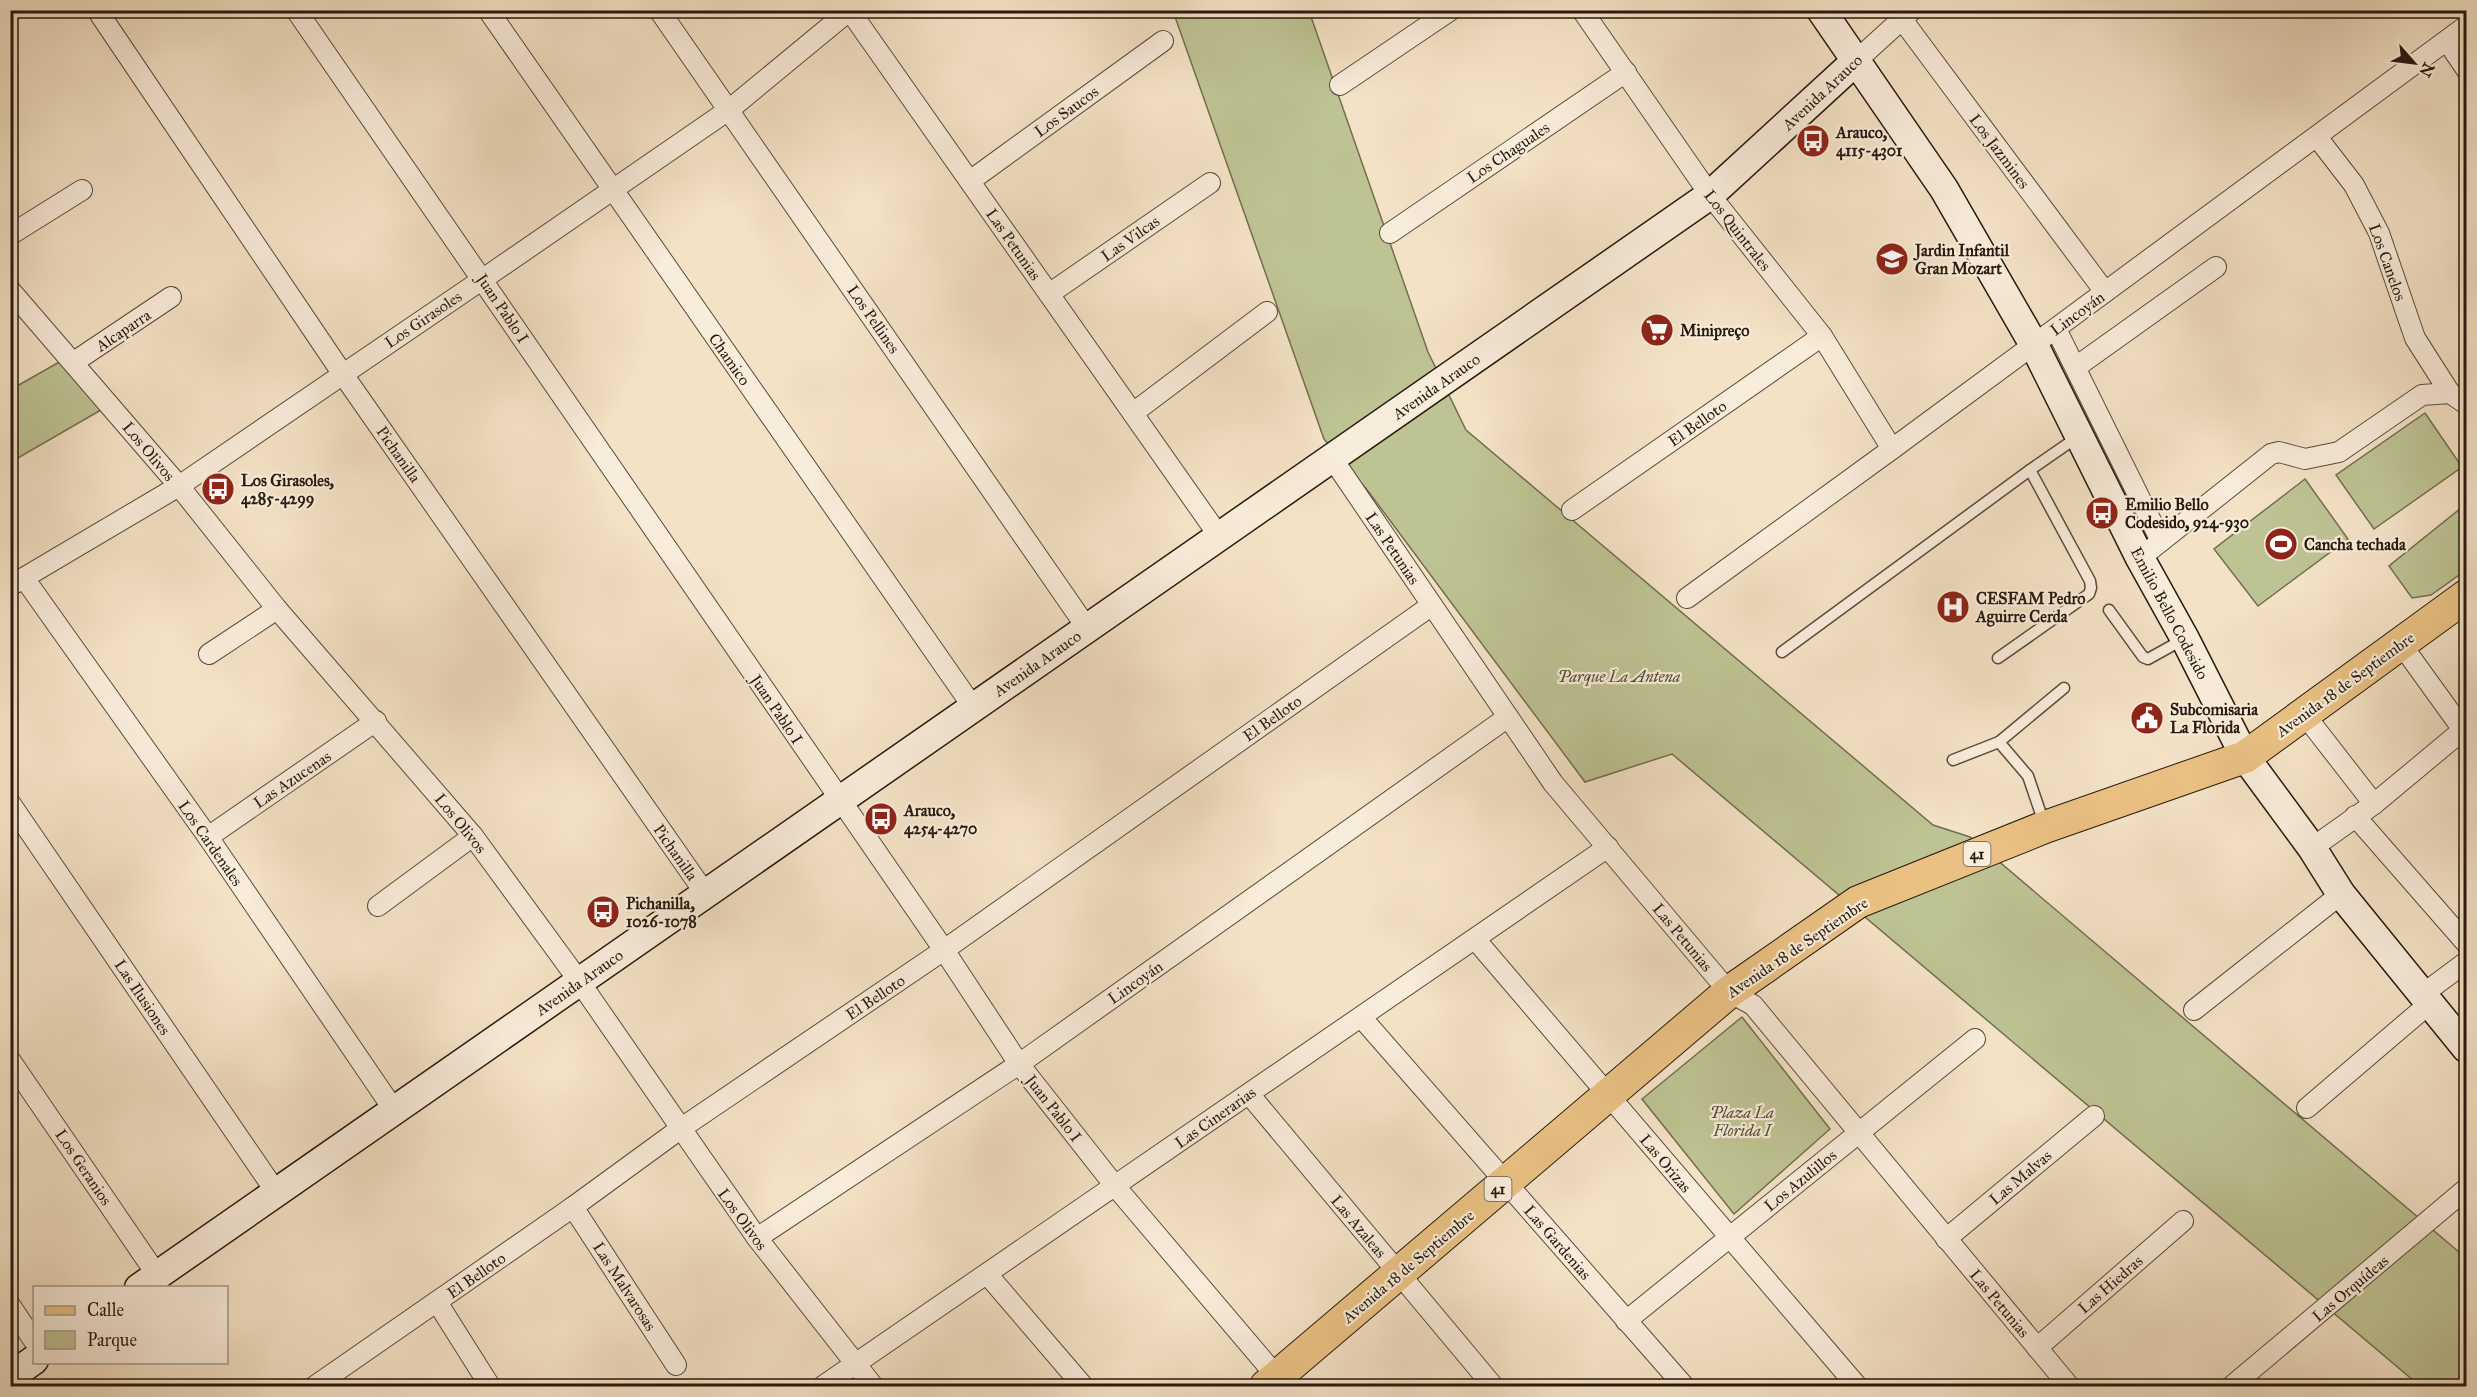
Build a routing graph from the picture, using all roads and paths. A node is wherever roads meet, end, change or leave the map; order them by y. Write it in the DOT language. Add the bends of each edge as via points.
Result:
graph roads {
  1 [pos="97,10"];
  2 [pos="296,10"];
  3 [pos="488,10"];
  4 [pos="659,10"];
  5 [pos="1451,10"];
  6 [pos="1582,10"];
  7 [pos="1821,10"];
  8 [pos="850,11"];
  9 [pos="1903,13"];
  10 [pos="2466,26"];
  11 [pos="1163,41"];
  12 [pos="2447,41"];
  13 [pos="1856,61"];
  14 [pos="2466,69"];
  15 [pos="1626,72"];
  16 [pos="1340,85"];
  17 [pos="730,109"];
  18 [pos="2317,137"];
  19 [pos="970,181"];
  20 [pos="1210,183"];
  21 [pos="82,190"];
  22 [pos="612,190"];
  23 [pos="1710,195"];
  24 [pos="1390,233"];
  25 [pos="10,235"];
  26 [pos="2216,267"];
  27 [pos="483,279"];
  28 [pos="10,290"];
  29 [pos="2105,292"];
  30 [pos="1049,294"];
  31 [pos="171,297"];
  32 [pos="1267,312"];
  33 [pos="1822,336"];
  34 [pos="2045,337"];
  35 [pos="74,362"];
  36 [pos="2076,367"];
  37 [pos="342,373"];
  38 [pos="2450,393"];
  39 [pos="2466,404"];
  40 [pos="1132,413"];
  41 [pos="2079,436"];
  42 [pos="1892,449"];
  43 [pos="1332,458"];
  44 [pos="2030,470"];
  45 [pos="179,486"];
  46 [pos="1572,510"];
  47 [pos="1219,536"];
  48 [pos="2150,549"];
  49 [pos="17,582"];
  50 [pos="2466,596"];
  51 [pos="1687,598"];
  52 [pos="1432,605"];
  53 [pos="277,609"];
  54 [pos="2109,610"];
  55 [pos="1087,628"];
  56 [pos="2185,639"];
  57 [pos="2401,644"];
  58 [pos="1782,652"];
  59 [pos="209,654"];
  60 [pos="1998,658"];
  61 [pos="2064,688"];
  62 [pos="973,707"];
  63 [pos="2304,714"];
  64 [pos="1509,717"];
  65 [pos="376,721"];
  66 [pos="2465,732"];
  67 [pos="1999,742"];
  68 [pos="2246,757"];
  69 [pos="1953,760"];
  70 [pos="839,801"];
  71 [pos="10,803"];
  72 [pos="2374,804"];
  73 [pos="2355,816"];
  74 [pos="2045,827"];
  75 [pos="473,836"];
  76 [pos="207,837"];
  77 [pos="1608,847"];
  78 [pos="2312,848"];
  79 [pos="705,893"];
  80 [pos="2341,894"];
  81 [pos="378,906"];
  82 [pos="1475,939"];
  83 [pos="2466,943"];
  84 [pos="944,950"];
  85 [pos="2466,962"];
  86 [pos="579,981"];
  87 [pos="1729,992"];
  88 [pos="2426,999"];
  89 [pos="2194,1010"];
  90 [pos="1361,1017"];
  91 [pos="1975,1039"];
  92 [pos="2466,1048"];
  93 [pos="10,1060"];
  94 [pos="1019,1064"];
  95 [pos="1249,1094"];
  96 [pos="1608,1095"];
  97 [pos="2307,1108"];
  98 [pos="394,1110"];
  99 [pos="2094,1116"];
  100 [pos="680,1129"];
  101 [pos="1859,1132"];
  102 [pos="1506,1183"];
  103 [pos="1115,1186"];
  104 [pos="2466,1189"];
  105 [pos="276,1192"];
  106 [pos="573,1208"];
  107 [pos="2183,1221"];
  108 [pos="1729,1237"];
  109 [pos="757,1238"];
  110 [pos="1946,1239"];
  111 [pos="987,1274"];
  112 [pos="1399,1274"];
  113 [pos="148,1281"];
  114 [pos="437,1302"];
  115 [pos="10,1305"];
  116 [pos="1626,1321"];
  117 [pos="33,1340"];
  118 [pos="2037,1348"];
  119 [pos="33,1361"];
  120 [pos="676,1365"];
  121 [pos="854,1365"];
  122 [pos="10,1377"];
  123 [pos="1276,1383"];
  124 [pos="315,1386"];
  125 [pos="490,1386"];
  126 [pos="823,1386"];
  127 [pos="873,1386"];
  128 [pos="1083,1386"];
  129 [pos="1493,1386"];
  130 [pos="1684,1386"];
  131 [pos="1857,1386"];
  132 [pos="2069,1386"];
  133 [pos="2232,1386"];
  1 -- 37 [label="street, Pichanilla"];
  2 -- 27 [label="street, Juan Pablo I"];
  3 -- 22 [label="street, Chamico"];
  4 -- 17 [label="street, Los Pellines"];
  5 -- 16 [label="street"];
  6 -- 15 [label="street, Los Quintrales"];
  7 -- 13 [label="street, Emilio Bello Codesido"];
  8 -- 17 [label="street, Los Girasoles"];
  8 -- 19 [label="street, Las Petunias"];
  9 -- 13 [label="street, Avenida Arauco"];
  9 -- 29 [label="street, Los Jazmines"];
  10 -- 12 [label="street, Lincoyán"];
  11 -- 19 [label="street, Los Saucos"];
  12 -- 14 [label="street"];
  12 -- 18 [label="street, Lincoyán"];
  13 -- 23 [label="street, Avenida Arauco"];
  13 -- 34 [label="street, Emilio Bello Codesido"];
  15 -- 23 [label="street, Los Quintrales"];
  15 -- 24 [label="street, Los Chaguales"];
  17 -- 22 [label="street, Los Girasoles"];
  17 -- 55 [label="street, Los Pellines"];
  18 -- 29 [label="street, Lincoyán"];
  18 -- 38 [label="street, Los Canelos" via="2354,185 2379,232 2415,338"];
  19 -- 30 [label="street, Las Petunias"];
  20 -- 30 [label="street, Las Vilcas"];
  21 -- 25 [label="street"];
  22 -- 27 [label="street, Los Girasoles"];
  22 -- 62 [label="street, Chamico"];
  23 -- 33 [label="street, Los Quintrales"];
  23 -- 43 [label="street, Avenida Arauco"];
  26 -- 36 [label="street"];
  27 -- 37 [label="street, Los Girasoles"];
  27 -- 70 [label="street, Juan Pablo I"];
  28 -- 35 [label="street, Los Olivos"];
  29 -- 34 [label="street, Lincoyán"];
  30 -- 40 [label="street, Las Petunias"];
  31 -- 35 [label="street, Alcaparra"];
  32 -- 40 [label="street"];
  33 -- 42 [label="street, Los Quintrales"];
  33 -- 46 [label="street, El Belloto"];
  34 -- 36 [label="street"];
  34 -- 41 [label="street, Emilio Bello Codesido"];
  34 -- 42 [label="street, Lincoyán"];
  35 -- 45 [label="street, Los Olivos"];
  36 -- 48 [label="street"];
  37 -- 45 [label="street, Los Girasoles"];
  37 -- 79 [label="street, Pichanilla"];
  38 -- 39 [label="street"];
  38 -- 48 [label="street" via="2422,395 2339,452 2305,459 2279,452 2271,454"];
  40 -- 47 [label="street, Las Petunias"];
  41 -- 44 [label="lane"];
  41 -- 48 [label="street, Emilio Bello Codesido"];
  42 -- 51 [label="street, Lincoyán"];
  43 -- 47 [label="street, Avenida Arauco"];
  43 -- 52 [label="street, Las Petunias"];
  44 -- 58 [label="lane"];
  44 -- 60 [label="lane" via="2091,588 2089,594"];
  45 -- 49 [label="street, Los Girasoles"];
  45 -- 53 [label="street, Los Olivos"];
  47 -- 55 [label="street, Avenida Arauco"];
  48 -- 56 [label="street, Emilio Bello Codesido"];
  49 -- 76 [label="street, Los Cardenales"];
  50 -- 57 [label="main road, Avenida 18 de Septiembre / 41"];
  52 -- 64 [label="street, Las Petunias"];
  52 -- 84 [label="street, El Belloto"];
  53 -- 59 [label="street"];
  53 -- 65 [label="street, Los Olivos"];
  54 -- 56 [label="lane" via="2148,659"];
  55 -- 62 [label="street, Avenida Arauco"];
  56 -- 68 [label="street, Emilio Bello Codesido"];
  57 -- 63 [label="main road, Avenida 18 de Septiembre / 41"];
  57 -- 66 [label="street"];
  61 -- 67 [label="lane"];
  62 -- 70 [label="street, Avenida Arauco"];
  63 -- 68 [label="main road, Avenida 18 de Septiembre / 41"];
  63 -- 72 [label="street"];
  64 -- 77 [label="street, Las Petunias" via="1553,783"];
  64 -- 94 [label="street, Lincoyán"];
  65 -- 75 [label="street, Los Olivos"];
  65 -- 76 [label="street, Las Azucenas"];
  66 -- 72 [label="street"];
  67 -- 69 [label="lane"];
  67 -- 74 [label="lane" via="2028,776"];
  68 -- 74 [label="main road, Avenida 18 de Septiembre / 41"];
  68 -- 78 [label="street, Emilio Bello Codesido"];
  70 -- 79 [label="street, Avenida Arauco"];
  70 -- 84 [label="street, Juan Pablo I"];
  71 -- 105 [label="street, Las Ilusiones"];
  72 -- 73 [label="street"];
  73 -- 78 [label="street"];
  73 -- 83 [label="street"];
  74 -- 87 [label="main road, Avenida 18 de Septiembre / 41" via="1858,902"];
  75 -- 81 [label="street"];
  75 -- 86 [label="street, Los Olivos"];
  76 -- 98 [label="street, Los Cardenales"];
  77 -- 82 [label="street, Las Cinerarias"];
  77 -- 87 [label="street, Las Petunias"];
  78 -- 80 [label="street, Emilio Bello Codesido"];
  79 -- 86 [label="street, Avenida Arauco"];
  80 -- 88 [label="street, Emilio Bello Codesido"];
  80 -- 89 [label="street"];
  82 -- 90 [label="street, Las Cinerarias"];
  82 -- 96 [label="street, Las Orizas"];
  84 -- 94 [label="street, Juan Pablo I"];
  84 -- 100 [label="street, El Belloto"];
  85 -- 88 [label="street"];
  86 -- 98 [label="street, Avenida Arauco"];
  86 -- 100 [label="street, Los Olivos"];
  87 -- 96 [label="main road, Avenida 18 de Septiembre / 41"];
  87 -- 101 [label="street, Las Petunias" via="1753,1005"];
  88 -- 92 [label="street, Emilio Bello Codesido"];
  88 -- 97 [label="street"];
  90 -- 95 [label="street, Las Cinerarias"];
  90 -- 102 [label="street, Las Gardenias"];
  91 -- 101 [label="street, Los Azulillos"];
  93 -- 113 [label="street, Los Geranios"];
  94 -- 103 [label="street, Juan Pablo I"];
  94 -- 109 [label="street, Lincoyán"];
  95 -- 103 [label="street, Las Cinerarias"];
  95 -- 112 [label="street, Las Azaleas"];
  96 -- 102 [label="main road, Avenida 18 de Septiembre / 41"];
  96 -- 108 [label="street, Las Orizas"];
  98 -- 105 [label="street, Avenida Arauco"];
  99 -- 110 [label="street, Las Malvas"];
  100 -- 106 [label="street, El Belloto"];
  100 -- 109 [label="street, Los Olivos"];
  101 -- 108 [label="street, Los Azulillos"];
  101 -- 110 [label="street, Las Petunias"];
  102 -- 112 [label="main road, Avenida 18 de Septiembre / 41"];
  102 -- 116 [label="street, Las Gardenias"];
  103 -- 111 [label="street, Las Cinerarias"];
  103 -- 123 [label="street, Juan Pablo I"];
  104 -- 133 [label="street, Las Orquídeas"];
  105 -- 113 [label="street, Avenida Arauco"];
  106 -- 114 [label="street, El Belloto"];
  106 -- 120 [label="street, Las Malvarosas"];
  107 -- 118 [label="street, Las Hiedras"];
  108 -- 116 [label="street, Los Azulillos"];
  108 -- 131 [label="street, Las Orizas"];
  109 -- 121 [label="street, Los Olivos"];
  110 -- 118 [label="street, Las Petunias"];
  111 -- 121 [label="street, Las Cinerarias"];
  111 -- 128 [label="street"];
  112 -- 123 [label="main road, Avenida 18 de Septiembre / 41"];
  112 -- 129 [label="street, Las Azaleas"];
  114 -- 124 [label="street, El Belloto"];
  114 -- 125 [label="street"];
  115 -- 117 [label="street"];
  116 -- 130 [label="street, Las Gardenias"];
  118 -- 132 [label="street, Las Petunias"];
  119 -- 122 [label="street"];
  121 -- 126 [label="street, Las Cinerarias"];
  121 -- 127 [label="street, Los Olivos"];
}
